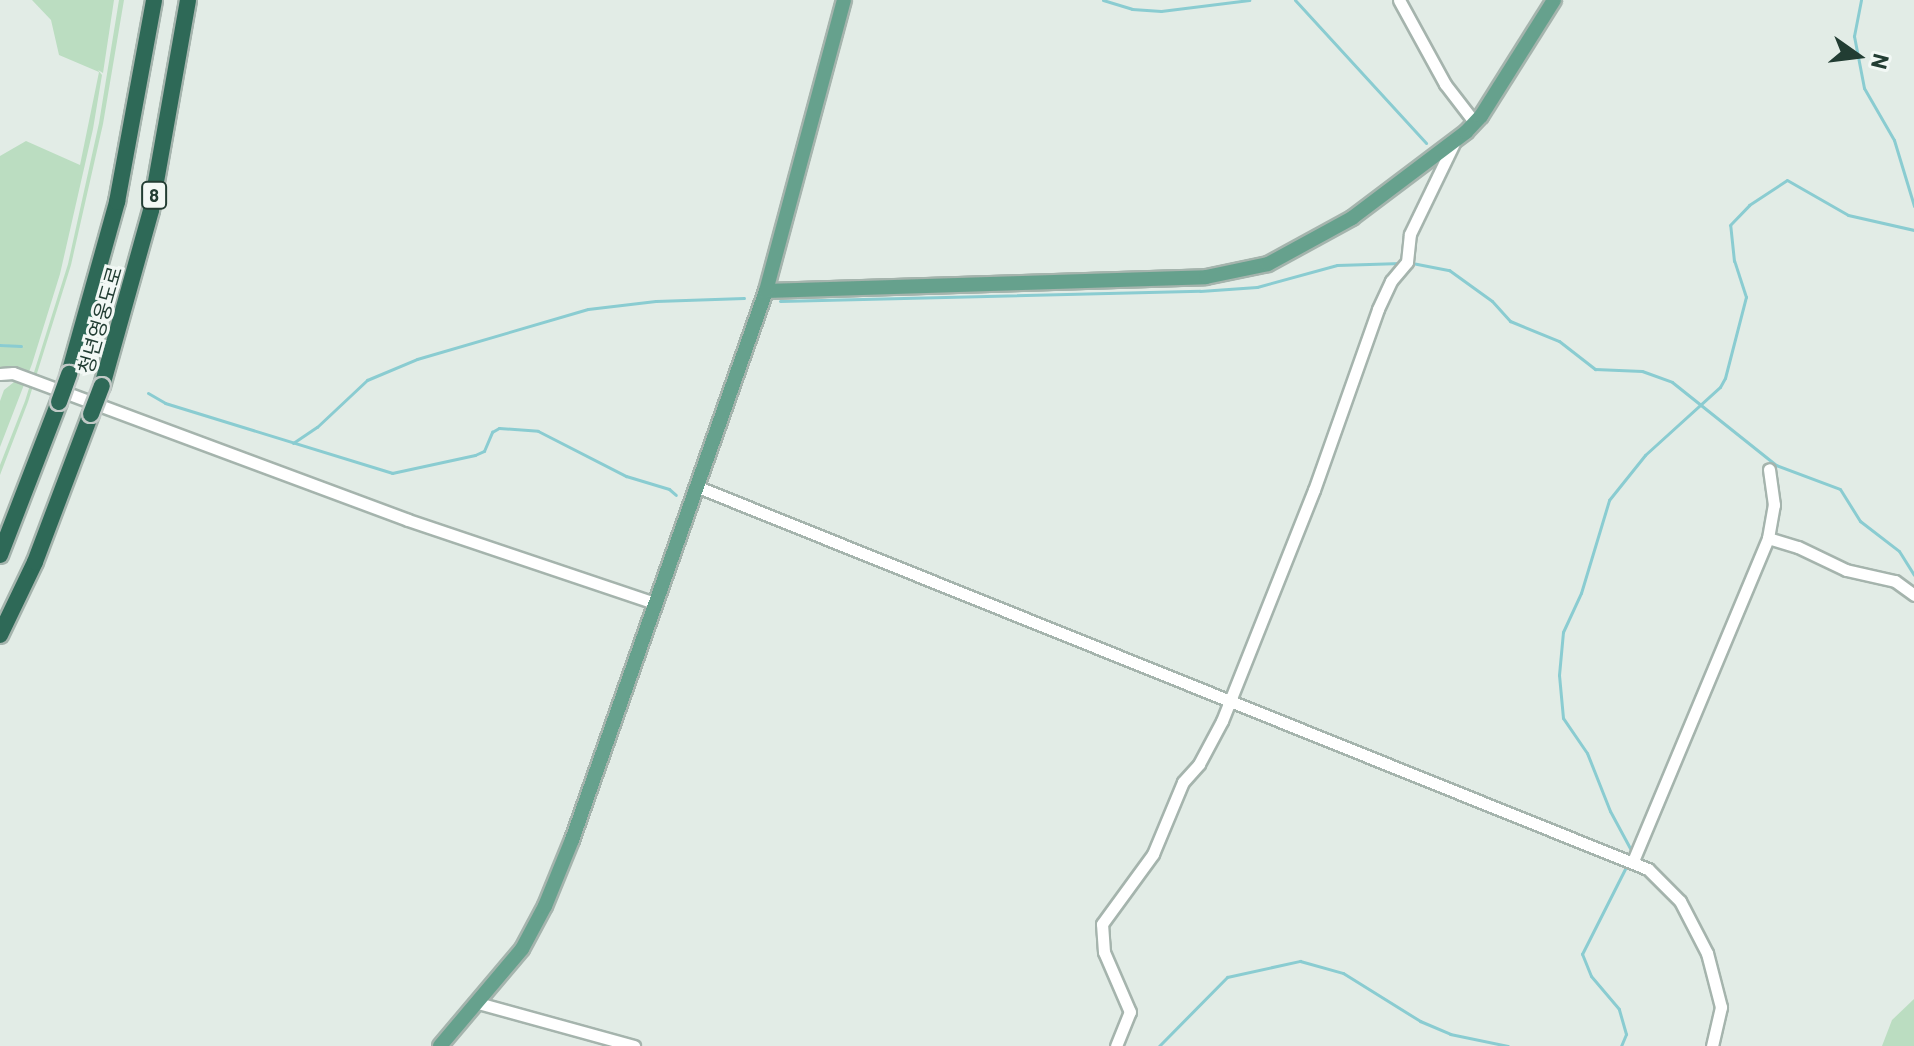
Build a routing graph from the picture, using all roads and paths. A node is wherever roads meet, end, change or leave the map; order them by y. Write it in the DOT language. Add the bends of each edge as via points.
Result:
graph roads {
  1 [pos="154,0"];
  2 [pos="188,0"];
  3 [pos="844,0"];
  4 [pos="1399,0"];
  5 [pos="1554,0"];
  6 [pos="1475,123"];
  7 [pos="1454,143"];
  8 [pos="766,291"];
  9 [pos="0,374"];
  10 [pos="1769,469"];
  11 [pos="698,487"];
  12 [pos="1768,538"];
  13 [pos="0,555"];
  14 [pos="1914,595"];
  15 [pos="655,603"];
  16 [pos="0,635"];
  17 [pos="1228,698"];
  18 [pos="1633,861"];
  19 [pos="478,1003"];
  20 [pos="440,1046"];
  21 [pos="634,1046"];
  22 [pos="1116,1046"];
  23 [pos="1712,1046"];
  1 -- 13 [label="highway, 청년영웅도로 / 8, bridge" via="117,202 69,374"];
  2 -- 16 [label="highway, 청년영웅도로 / 8, bridge" via="151,210 102,386 35,562"];
  3 -- 8 [label="main road"];
  4 -- 6 [label="street" via="1445,84"];
  5 -- 6 [label="main road"];
  6 -- 7 [label="main road"];
  7 -- 8 [label="main road" via="1325,234 1268,264 1231,273"];
  7 -- 17 [label="street" via="1410,234 1407,262 1386,289 1314,490"];
  8 -- 11 [label="main road"];
  9 -- 15 [label="street" via="13,373 408,520"];
  10 -- 12 [label="street" via="1774,505"];
  11 -- 15 [label="main road"];
  11 -- 17 [label="street"];
  12 -- 14 [label="street" via="1846,570 1895,581"];
  12 -- 18 [label="street"];
  15 -- 19 [label="main road" via="599,769 545,906 522,949"];
  17 -- 18 [label="street"];
  17 -- 22 [label="street" via="1214,737 1183,782 1153,854 1102,924 1104,952 1130,1012"];
  18 -- 23 [label="street" via="1668,886 1707,953 1721,1007"];
  19 -- 20 [label="main road"];
  19 -- 21 [label="street"];
}
